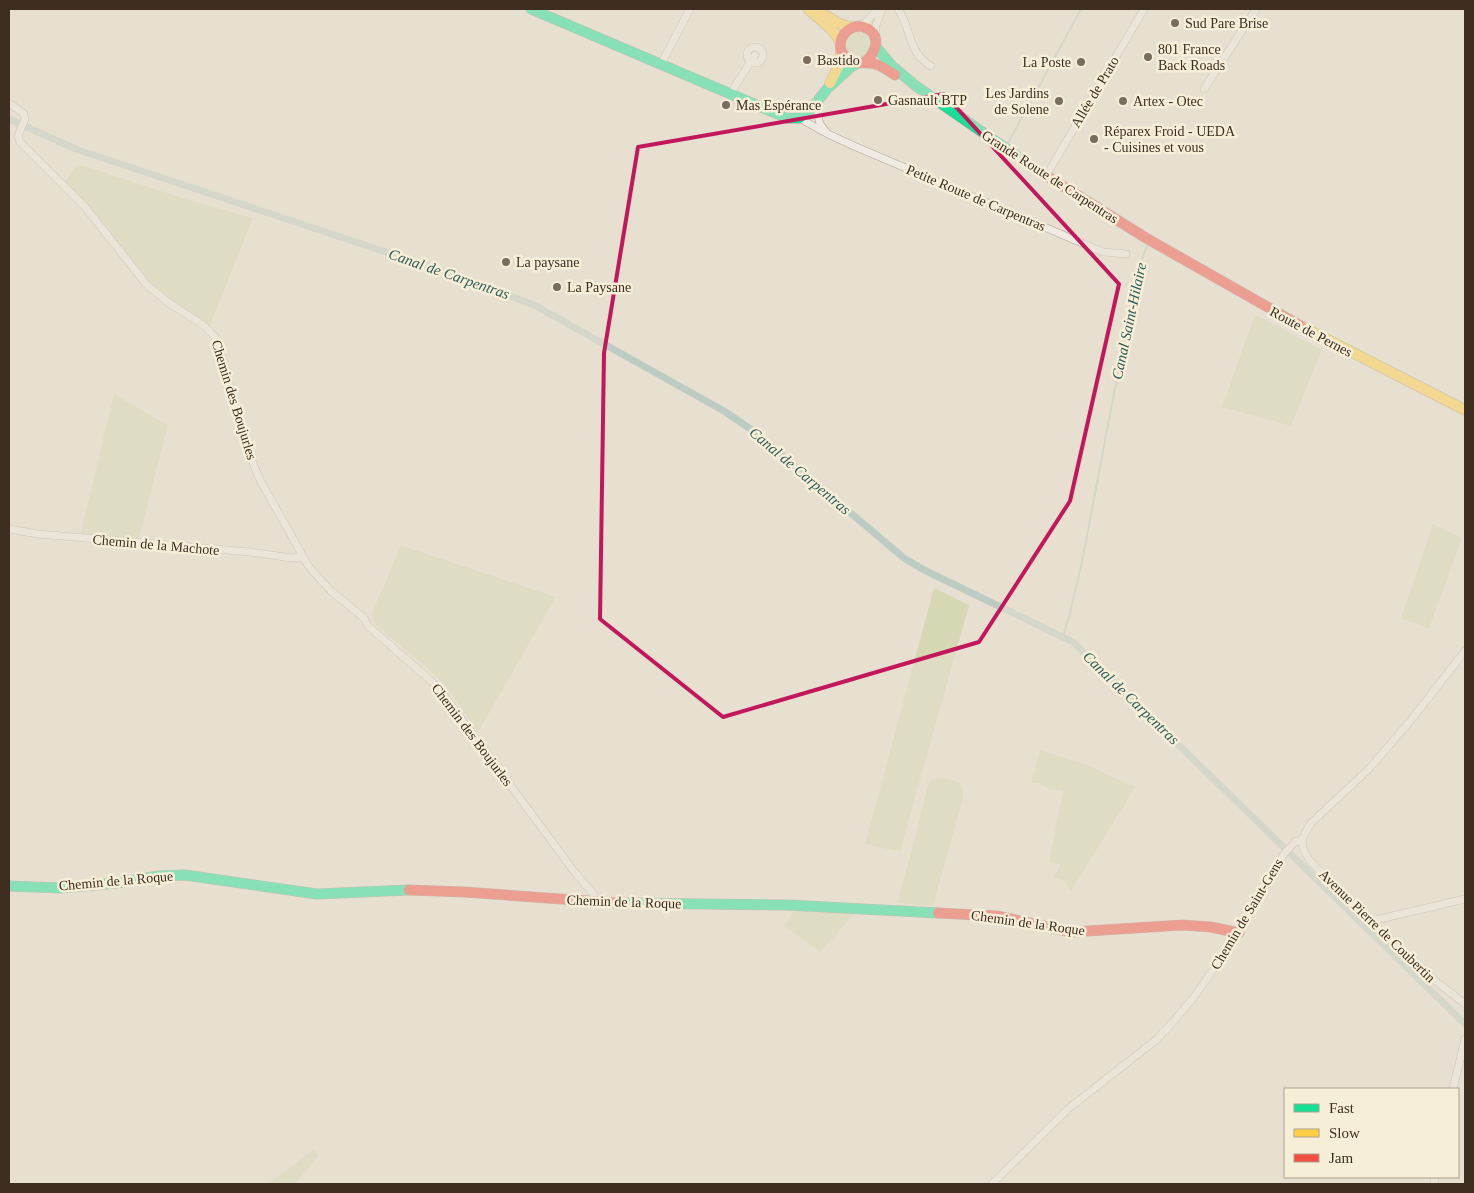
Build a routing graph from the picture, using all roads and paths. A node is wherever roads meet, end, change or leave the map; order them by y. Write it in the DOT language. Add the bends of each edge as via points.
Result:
graph roads {
  1 [pos="531,9"];
  2 [pos="690,9"];
  3 [pos="808,9"];
  4 [pos="817,9"];
  5 [pos="878,9"];
  6 [pos="882,9"];
  7 [pos="898,9"];
  8 [pos="1144,9"];
  9 [pos="1256,9"];
  10 [pos="855,26"];
  11 [pos="875,36"];
  12 [pos="840,41"];
  13 [pos="876,48"];
  14 [pos="841,53"];
  15 [pos="755,55"];
  16 [pos="861,62"];
  17 [pos="661,64"];
  18 [pos="930,66"];
  19 [pos="827,89"];
  20 [pos="1204,89"];
  21 [pos="730,94"];
  22 [pos="9,104"];
  23 [pos="816,104"];
  24 [pos="941,104"];
  25 [pos="799,118"];
  26 [pos="828,134"];
  27 [pos="1046,176"];
  28 [pos="1161,247"];
  29 [pos="1126,254"];
  30 [pos="1465,410"];
  31 [pos="9,529"];
  32 [pos="303,557"];
  33 [pos="1465,651"];
  34 [pos="1302,839"];
  35 [pos="9,886"];
  36 [pos="1465,899"];
  37 [pos="601,903"];
  38 [pos="1371,921"];
  39 [pos="1239,933"];
  40 [pos="1465,1004"];
  41 [pos="1465,1039"];
  42 [pos="1453,1088"];
  43 [pos="992,1184"];
  1 -- 17 [label="street, Petite Route de Carpentras"];
  2 -- 17 [label="street"];
  3 -- 12 [label="street"];
  4 -- 10 [label="street" via="838,23"];
  5 -- 10 [label="street" via="864,23"];
  6 -- 11 [label="street"];
  7 -- 18 [label="street" via="904,17 912,48"];
  8 -- 27 [label="street, Allée de Prato"];
  9 -- 20 [label="street"];
  10 -- 11 [label="street" via="866,27"];
  10 -- 12 [label="street" via="842,35"];
  11 -- 13 [label="street"];
  12 -- 14 [label="street"];
  13 -- 16 [label="street" via="874,54"];
  13 -- 24 [label="street, Grande Route de Carpentras" via="889,64"];
  14 -- 16 [label="street, Grande Route de Carpentras" via="851,62"];
  14 -- 19 [label="street"];
  15 -- 21 [label="street"];
  16 -- 19 [label="street"];
  16 -- 24 [label="street, Grande Route de Carpentras" via="885,69"];
  17 -- 21 [label="street, Petite Route de Carpentras"];
  19 -- 23 [label="street"];
  21 -- 25 [label="street, Petite Route de Carpentras" via="787,118"];
  22 -- 32 [label="street, Chemin des Boujurles" via="24,114 18,136 20,142 85,207 148,285 215,336 243,439 260,480"];
  23 -- 25 [label="street"];
  23 -- 26 [label="street" via="820,124"];
  24 -- 27 [label="street, Grande Route de Carpentras"];
  25 -- 26 [label="street, Petite Route de Carpentras"];
  26 -- 29 [label="street, Petite Route de Carpentras" via="1104,252"];
  27 -- 28 [label="street, Grande Route de Carpentras"];
  28 -- 30 [label="street, Route de Pernes" via="1294,323"];
  31 -- 32 [label="street, Chemin de la Machote"];
  32 -- 37 [label="street, Chemin des Boujurles" via="331,591 440,690 572,870"];
  33 -- 34 [label="street, Chemin de Saint-Gens" via="1380,757 1311,823"];
  34 -- 38 [label="street, Avenue Pierre de Coubertin" via="1310,861"];
  34 -- 39 [label="street, Chemin de Saint-Gens" via="1285,853"];
  35 -- 37 [label="street, Chemin de la Roque" via="61,888 184,875 317,894 391,890 464,892"];
  36 -- 38 [label="street"];
  37 -- 39 [label="street, Chemin de la Roque" via="788,905 997,916 1071,932 1190,926 1218,927"];
  38 -- 40 [label="street, Avenue Pierre de Coubertin" via="1420,969"];
  39 -- 43 [label="street, Chemin de Saint-Gens" via="1194,997 1156,1040 1068,1109"];
  41 -- 42 [label="street"];
}
